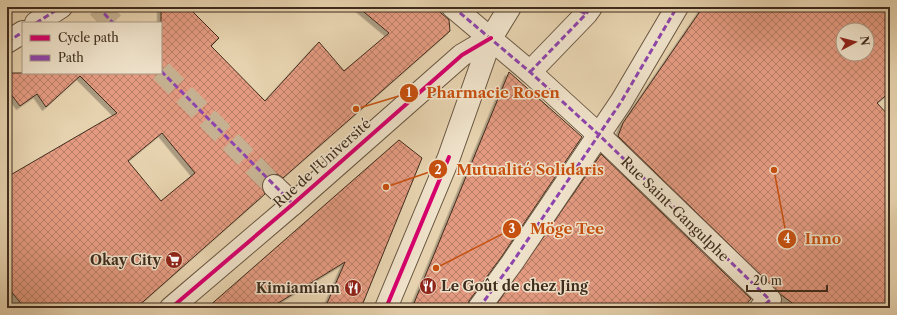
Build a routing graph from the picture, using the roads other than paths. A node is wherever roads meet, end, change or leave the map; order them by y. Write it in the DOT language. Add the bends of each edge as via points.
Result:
graph roads {
  1 [pos="61,7"];
  2 [pos="453,7"];
  3 [pos="510,7"];
  4 [pos="677,7"];
  5 [pos="583,9"];
  6 [pos="38,22"];
  7 [pos="22,33"];
  8 [pos="491,38"];
  9 [pos="7,42"];
  10 [pos="530,72"];
  11 [pos="598,134"];
  12 [pos="274,186"];
  13 [pos="293,204"];
  14 [pos="766,304"];
  15 [pos="171,308"];
  16 [pos="386,308"];
  17 [pos="480,308"];
  1 -- 6 [label="street"];
  2 -- 8 [label="street, Rue Saint-Gangulphe"];
  3 -- 8 [label="street"];
  4 -- 11 [label="street" via="621,102"];
  5 -- 10 [label="street"];
  7 -- 9 [label="street"];
  8 -- 10 [label="street, Rue Saint-Gangulphe"];
  8 -- 13 [label="street, Rue de l'Université" via="462,55"];
  8 -- 16 [label="street" via="449,157"];
  10 -- 11 [label="street, Rue Saint-Gangulphe"];
  11 -- 14 [label="street, Rue Saint-Gangulphe"];
  11 -- 17 [label="street"];
  12 -- 13 [label="street"];
  13 -- 15 [label="street, Rue de l'Université"];
}
